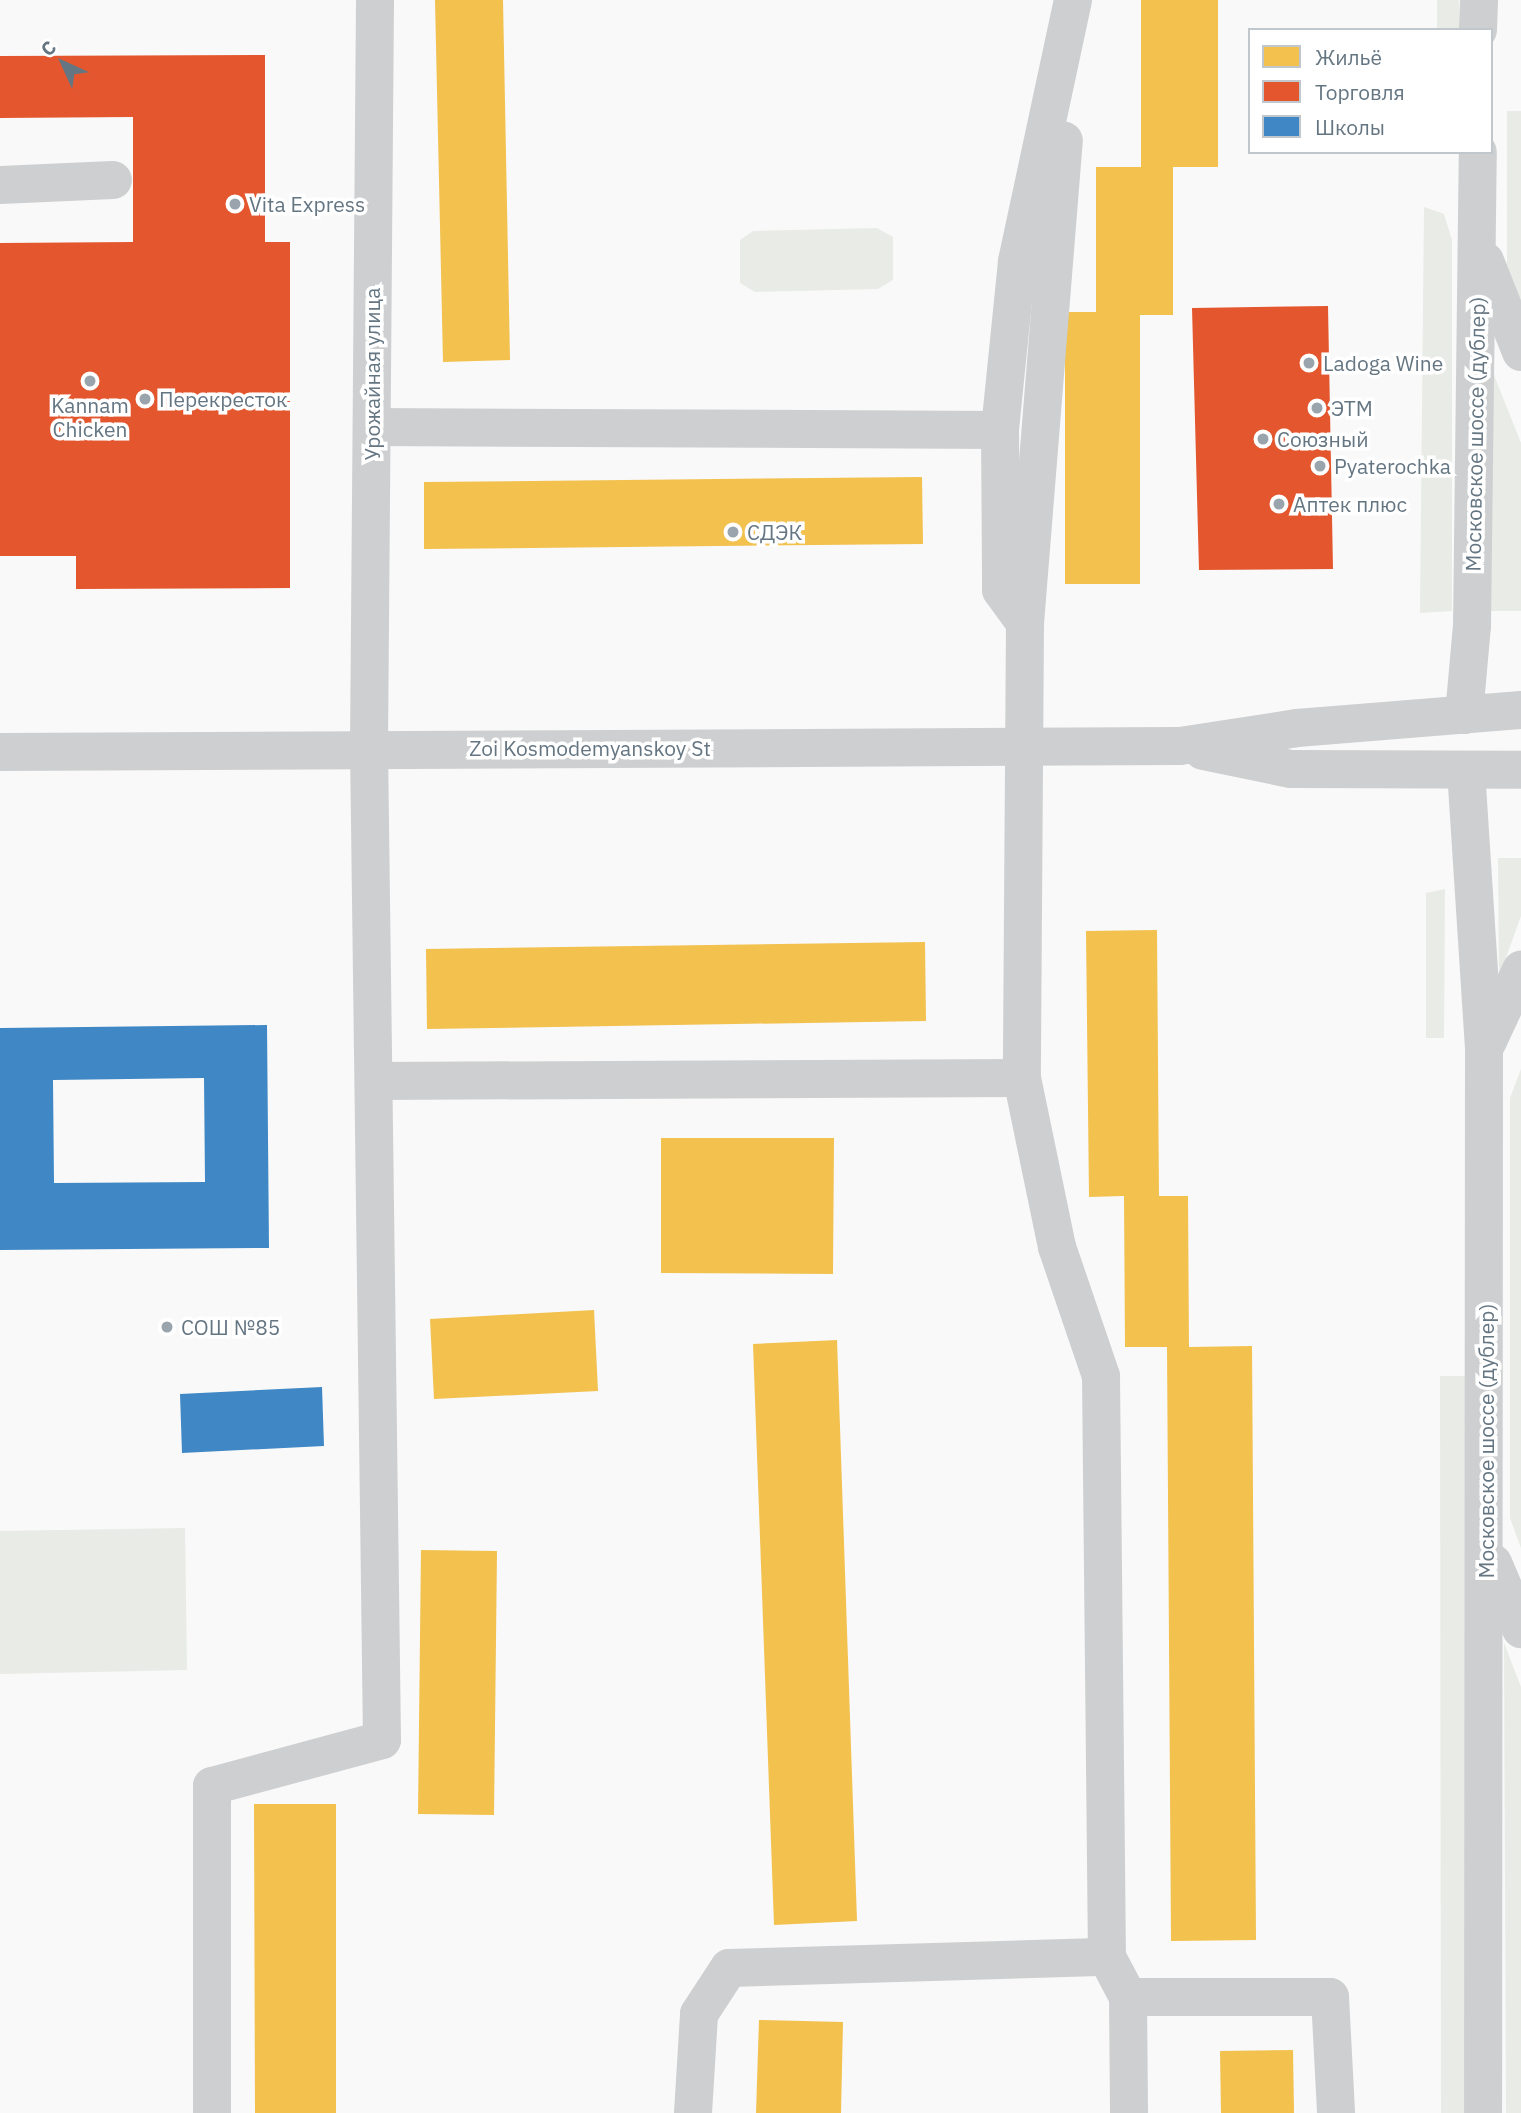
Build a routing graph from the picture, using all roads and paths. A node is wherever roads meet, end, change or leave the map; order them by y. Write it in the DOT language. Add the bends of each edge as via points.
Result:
graph roads {
  1 [pos="375,0"];
  2 [pos="1074,0"];
  3 [pos="1479,0"];
  4 [pos="1478,28"];
  5 [pos="1478,154"];
  6 [pos="113,180"];
  7 [pos="0,185"];
  8 [pos="1478,242"];
  9 [pos="1521,352"];
  10 [pos="372,427"];
  11 [pos="1000,430"];
  12 [pos="1025,623"];
  13 [pos="1521,709"];
  14 [pos="1464,715"];
  15 [pos="1180,746"];
  16 [pos="369,748"];
  17 [pos="1025,748"];
  18 [pos="0,752"];
  19 [pos="1466,770"];
  20 [pos="1521,770"];
  21 [pos="1521,970"];
  22 [pos="1484,1049"];
  23 [pos="1022,1078"];
  24 [pos="376,1081"];
  25 [pos="1487,1548"];
  26 [pos="1521,1629"];
  27 [pos="1107,1957"];
  28 [pos="1128,1997"];
  29 [pos="212,2113"];
  30 [pos="693,2113"];
  31 [pos="1129,2113"];
  32 [pos="1336,2113"];
  33 [pos="1483,2113"];
  1 -- 10 [label="street, Урожайная улица"];
  2 -- 11 [label="street" via="1017,262"];
  2 -- 12 [label="street"];
  3 -- 4 [label="street"];
  5 -- 8 [label="street, Московское шоссе (дублер)"];
  6 -- 7 [label="street"];
  8 -- 9 [label="street"];
  8 -- 14 [label="street, Московское шоссе (дублер)" via="1472,626"];
  10 -- 11 [label="street"];
  10 -- 16 [label="street, Урожайная улица"];
  11 -- 12 [label="street" via="1001,590"];
  12 -- 17 [label="street"];
  13 -- 14 [label="street"];
  14 -- 15 [label="street" via="1297,728"];
  15 -- 17 [label="street, Zoi Kosmodemyanskoy St"];
  15 -- 19 [label="street" via="1291,769"];
  16 -- 17 [label="street, Zoi Kosmodemyanskoy St"];
  16 -- 18 [label="street, Zoi Kosmodemyanskoy St"];
  16 -- 24 [label="street, Урожайная улица"];
  17 -- 23 [label="street"];
  19 -- 20 [label="street"];
  19 -- 22 [label="street, Московское шоссе (дублер)"];
  21 -- 22 [label="street"];
  22 -- 25 [label="street, Московское шоссе (дублер)"];
  23 -- 24 [label="street"];
  23 -- 27 [label="street" via="1057,1247 1101,1376"];
  24 -- 29 [label="street, Урожайная улица" via="382,1740 212,1786"];
  25 -- 26 [label="street"];
  25 -- 33 [label="street, Московское шоссе (дублер)"];
  27 -- 28 [label="street"];
  27 -- 30 [label="street" via="729,1968 699,2014"];
  28 -- 31 [label="street"];
  28 -- 32 [label="street" via="1330,1997"];
}
